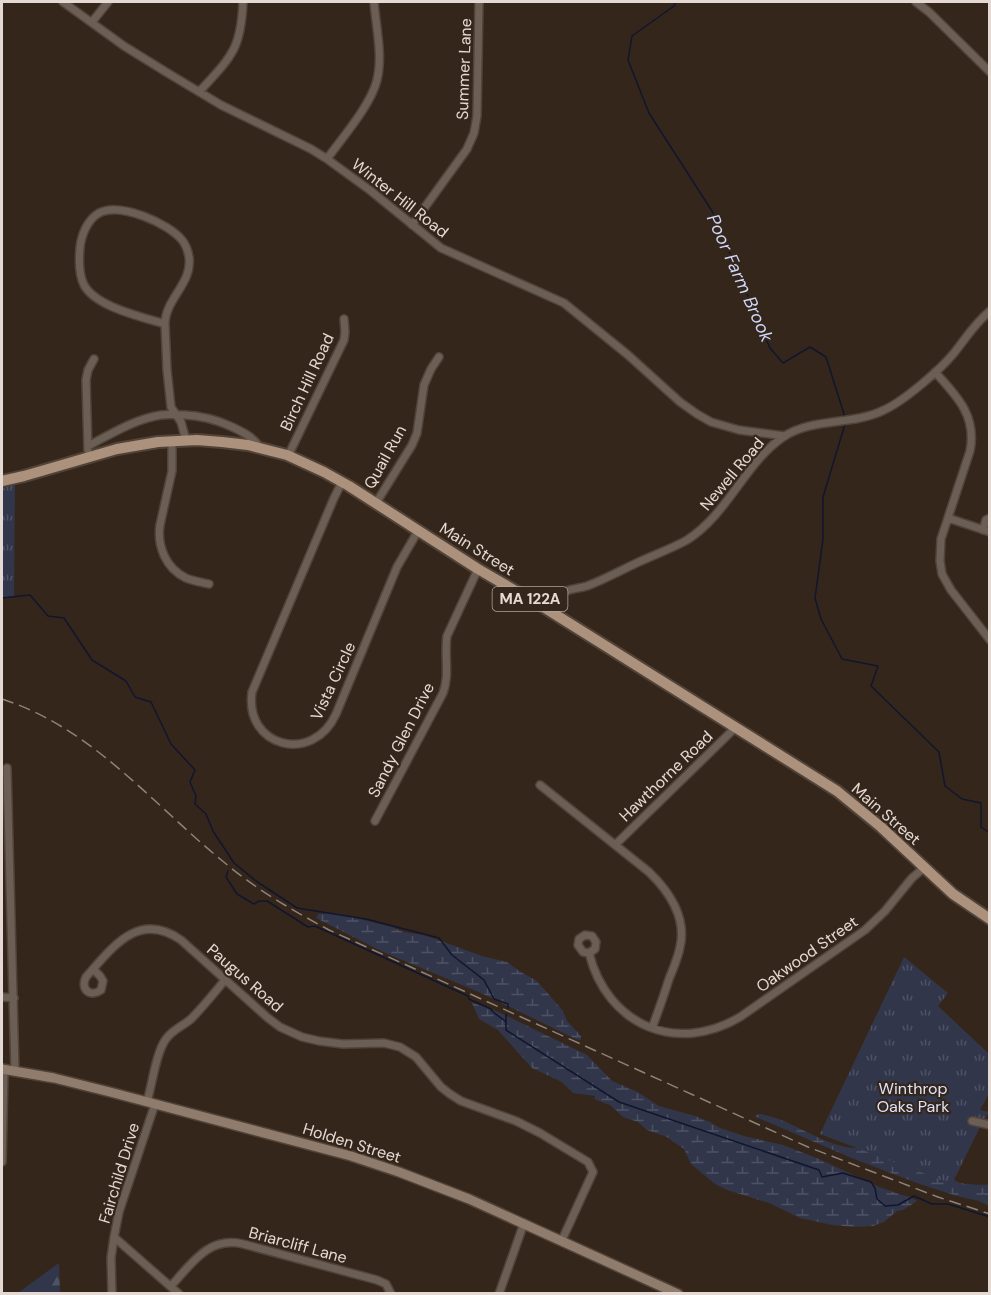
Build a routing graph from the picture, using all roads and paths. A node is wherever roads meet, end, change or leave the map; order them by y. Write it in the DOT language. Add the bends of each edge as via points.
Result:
graph roads {
  1 [pos="63,2"];
  2 [pos="108,2"];
  3 [pos="243,2"];
  4 [pos="374,2"];
  5 [pos="479,2"];
  6 [pos="916,2"];
  7 [pos="92,22"];
  8 [pos="990,72"];
  9 [pos="200,92"];
  10 [pos="327,159"];
  11 [pos="412,225"];
  12 [pos="990,311"];
  13 [pos="344,319"];
  14 [pos="165,324"];
  15 [pos="440,357"];
  16 [pos="94,359"];
  17 [pos="935,372"];
  18 [pos="176,415"];
  19 [pos="785,436"];
  20 [pos="186,440"];
  21 [pos="172,441"];
  22 [pos="260,448"];
  23 [pos="88,452"];
  24 [pos="288,456"];
  25 [pos="2,481"];
  26 [pos="342,482"];
  27 [pos="376,502"];
  28 [pos="948,518"];
  29 [pos="990,518"];
  30 [pos="418,531"];
  31 [pos="986,531"];
  32 [pos="478,569"];
  33 [pos="209,584"];
  34 [pos="545,608"];
  35 [pos="990,640"];
  36 [pos="736,727"];
  37 [pos="7,768"];
  38 [pos="540,785"];
  39 [pos="375,821"];
  40 [pos="616,844"];
  41 [pos="925,867"];
  42 [pos="2,917"];
  43 [pos="11,918"];
  44 [pos="990,919"];
  45 [pos="590,953"];
  46 [pos="93,969"];
  47 [pos="225,980"];
  48 [pos="2,997"];
  49 [pos="14,998"];
  50 [pos="652,1028"];
  51 [pos="3,1070"];
  52 [pos="15,1071"];
  53 [pos="151,1103"];
  54 [pos="972,1121"];
  55 [pos="990,1125"];
  56 [pos="2,1161"];
  57 [pos="524,1223"];
  58 [pos="114,1238"];
  59 [pos="562,1240"];
  60 [pos="171,1286"];
  61 [pos="112,1293"];
  62 [pos="179,1293"];
  63 [pos="391,1293"];
  64 [pos="500,1293"];
  65 [pos="678,1293"];
  1 -- 7 [label="street, Winter Hill Road"];
  2 -- 7 [label="street"];
  3 -- 9 [label="street" via="236,46"];
  4 -- 10 [label="street" via="377,80 368,101"];
  5 -- 11 [label="street, Summer Lane" via="474,133 464,154"];
  6 -- 8 [label="street"];
  7 -- 9 [label="street, Winter Hill Road" via="134,53"];
  9 -- 10 [label="street, Winter Hill Road"];
  10 -- 11 [label="street, Winter Hill Road"];
  11 -- 19 [label="street, Winter Hill Road" via="441,248 569,306 680,402 703,417 744,431"];
  12 -- 17 [label="street, Newell Road"];
  13 -- 24 [label="street, Birch Hill Road" via="344,340"];
  14 -- 14 [label="street" via="167,309 189,268 185,244 168,229 139,215 116,210 98,214 87,226 80,247 85,287 106,304"];
  14 -- 18 [label="street" via="171,407"];
  15 -- 27 [label="street, Quail Run" via="424,385 412,445"];
  16 -- 23 [label="street" via="86,380"];
  17 -- 19 [label="street, Newell Road" via="886,409 811,425"];
  17 -- 28 [label="street" via="964,407 972,437"];
  18 -- 20 [label="street"];
  18 -- 22 [label="street" via="203,417 228,425"];
  18 -- 23 [label="street" via="145,419 115,432"];
  19 -- 34 [label="street, Newell Road" via="760,459 714,517 686,540 596,582 558,594"];
  20 -- 21 [label="main road, Main Street / MA 122A"];
  20 -- 22 [label="main road, Main Street / MA 122A"];
  21 -- 23 [label="main road, Main Street / MA 122A"];
  21 -- 33 [label="street" via="172,471 160,525 160,545 177,573"];
  22 -- 24 [label="main road, Main Street / MA 122A"];
  23 -- 25 [label="main road, Main Street / MA 122A"];
  24 -- 26 [label="main road, Main Street / MA 122A"];
  26 -- 27 [label="main road, Main Street / MA 122A"];
  26 -- 30 [label="street, Vista Circle" via="252,692 255,718 270,737 302,744 319,737 329,726 397,567"];
  27 -- 30 [label="main road, Main Street / MA 122A"];
  28 -- 31 [label="street"];
  28 -- 35 [label="street" via="940,544 942,574"];
  29 -- 31 [label="street"];
  30 -- 32 [label="main road, Main Street / MA 122A"];
  32 -- 34 [label="main road, Main Street / MA 122A"];
  32 -- 39 [label="street, Sandy Glen Drive" via="447,636 443,693"];
  34 -- 36 [label="main road, Main Street / MA 122A"];
  36 -- 40 [label="street, Hawthorne Road"];
  36 -- 41 [label="main road, Main Street / MA 122A" via="837,791"];
  37 -- 43 [label="street"];
  38 -- 40 [label="street"];
  40 -- 50 [label="street" via="663,885 681,927 681,946"];
  41 -- 44 [label="main road, Main Street / MA 122A" via="953,894"];
  41 -- 50 [label="street, Oakwood Street" via="865,930 728,1024 698,1033"];
  42 -- 43 [label="street"];
  43 -- 49 [label="street"];
  45 -- 50 [label="street" via="599,980 615,1003"];
  46 -- 47 [label="street, Paugus Road" via="127,935 157,930 181,940"];
  47 -- 53 [label="street, Fairchild Drive" via="165,1040"];
  47 -- 59 [label="street, Paugus Road" via="275,1023 302,1037 338,1044 390,1044 404,1049 445,1091 461,1101 516,1121 588,1162 593,1172"];
  48 -- 49 [label="street"];
  49 -- 52 [label="street"];
  51 -- 52 [label="main road, Holden Street"];
  51 -- 56 [label="street"];
  52 -- 53 [label="main road, Holden Street"];
  53 -- 57 [label="main road, Holden Street" via="351,1156 438,1186"];
  53 -- 58 [label="street, Fairchild Drive"];
  54 -- 55 [label="street"];
  57 -- 59 [label="main road, Holden Street"];
  57 -- 64 [label="street"];
  58 -- 60 [label="street, Fairchild Drive"];
  58 -- 61 [label="street"];
  59 -- 65 [label="main road, Holden Street"];
  60 -- 62 [label="street, Fairchild Drive"];
  60 -- 63 [label="street, Briarcliff Lane" via="207,1250 231,1242 382,1282"];
}
